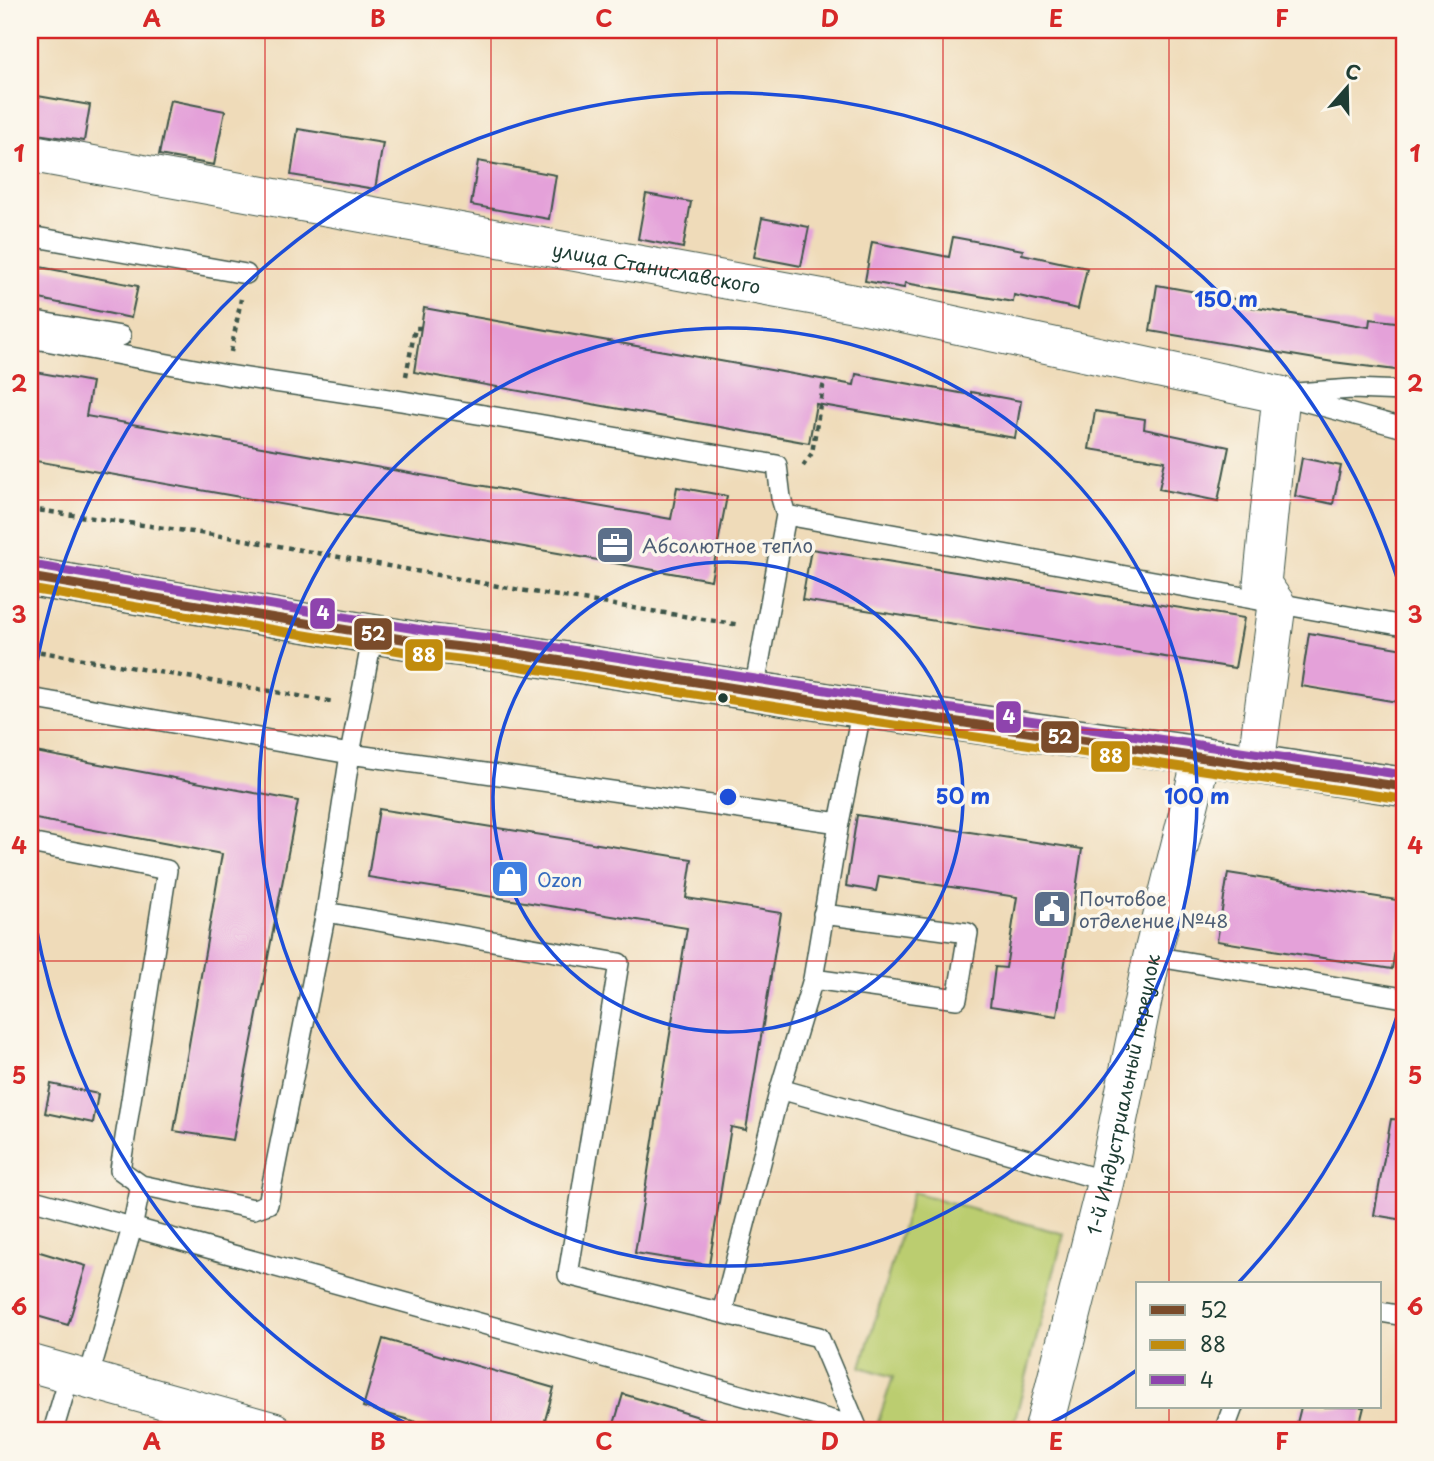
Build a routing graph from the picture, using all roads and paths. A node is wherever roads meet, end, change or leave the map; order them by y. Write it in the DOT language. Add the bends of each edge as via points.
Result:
graph roads {
  1 [pos="30,153"];
  2 [pos="30,236"];
  3 [pos="246,274"];
  4 [pos="30,320"];
  5 [pos="421,328"];
  6 [pos="121,337"];
  7 [pos="30,338"];
  8 [pos="233,340"];
  9 [pos="407,375"];
  10 [pos="819,386"];
  11 [pos="1404,391"];
  12 [pos="1281,395"];
  13 [pos="1404,428"];
  14 [pos="812,453"];
  15 [pos="30,509"];
  16 [pos="786,515"];
  17 [pos="30,577"];
  18 [pos="1277,605"];
  19 [pos="1404,626"];
  20 [pos="766,629"];
  21 [pos="373,634"];
  22 [pos="30,650"];
  23 [pos="754,691"];
  24 [pos="30,698"];
  25 [pos="359,706"];
  26 [pos="862,708"];
  27 [pos="350,754"];
  28 [pos="1202,756"];
  29 [pos="1256,764"];
  30 [pos="1404,787"];
  31 [pos="839,823"];
  32 [pos="30,843"];
  33 [pos="326,912"];
  34 [pos="823,914"];
  35 [pos="1152,956"];
  36 [pos="813,979"];
  37 [pos="1404,998"];
  38 [pos="780,1089"];
  39 [pos="1106,1181"];
  40 [pos="141,1185"];
  41 [pos="30,1199"];
  42 [pos="132,1228"];
  43 [pos="1382,1312"];
  44 [pos="722,1313"];
  45 [pos="1404,1317"];
  46 [pos="30,1363"];
  47 [pos="79,1377"];
  48 [pos="1233,1408"];
  49 [pos="857,1429"];
  50 [pos="53,1431"];
  51 [pos="274,1431"];
  52 [pos="1043,1431"];
  53 [pos="1224,1431"];
  1 -- 12 [label="street, улица Станиславского" via="863,305"];
  2 -- 3 [label="lane"];
  3 -- 8 [label="path"];
  4 -- 6 [label="lane"];
  5 -- 9 [label="path" via="415,327"];
  7 -- 16 [label="lane" via="777,465"];
  10 -- 14 [label="path" via="823,387"];
  11 -- 12 [label="lane" via="1352,389"];
  12 -- 13 [label="lane"];
  12 -- 18 [label="street" via="1262,584"];
  15 -- 20 [label="path" via="235,538"];
  16 -- 18 [label="lane"];
  16 -- 20 [label="lane"];
  17 -- 21 [label="main road"];
  18 -- 19 [label="lane"];
  18 -- 29 [label="street"];
  20 -- 23 [label="lane"];
  21 -- 23 [label="main road"];
  21 -- 25 [label="lane"];
  22 -- 25 [label="path"];
  23 -- 26 [label="main road"];
  24 -- 27 [label="lane"];
  25 -- 27 [label="lane"];
  26 -- 28 [label="main road"];
  26 -- 31 [label="lane"];
  27 -- 31 [label="lane"];
  27 -- 33 [label="lane"];
  28 -- 29 [label="main road"];
  28 -- 35 [label="street, 1-й Индустриальный переулок"];
  29 -- 30 [label="main road"];
  31 -- 34 [label="lane"];
  32 -- 40 [label="lane" via="167,870 120,1170"];
  33 -- 40 [label="lane" via="268,1203 254,1209"];
  33 -- 44 [label="lane" via="619,963 568,1275"];
  34 -- 36 [label="lane"];
  34 -- 36 [label="lane" via="968,933 957,999"];
  35 -- 37 [label="lane"];
  35 -- 39 [label="street, 1-й Индустриальный переулок"];
  36 -- 38 [label="lane"];
  38 -- 39 [label="lane"];
  38 -- 44 [label="lane"];
  39 -- 52 [label="street, 1-й Индустриальный переулок"];
  40 -- 42 [label="lane"];
  41 -- 42 [label="lane"];
  42 -- 47 [label="lane"];
  42 -- 49 [label="lane"];
  43 -- 45 [label="lane"];
  44 -- 49 [label="lane" via="819,1337"];
  46 -- 47 [label="street"];
  47 -- 50 [label="lane"];
  47 -- 51 [label="street"];
  48 -- 53 [label="lane"];
}
